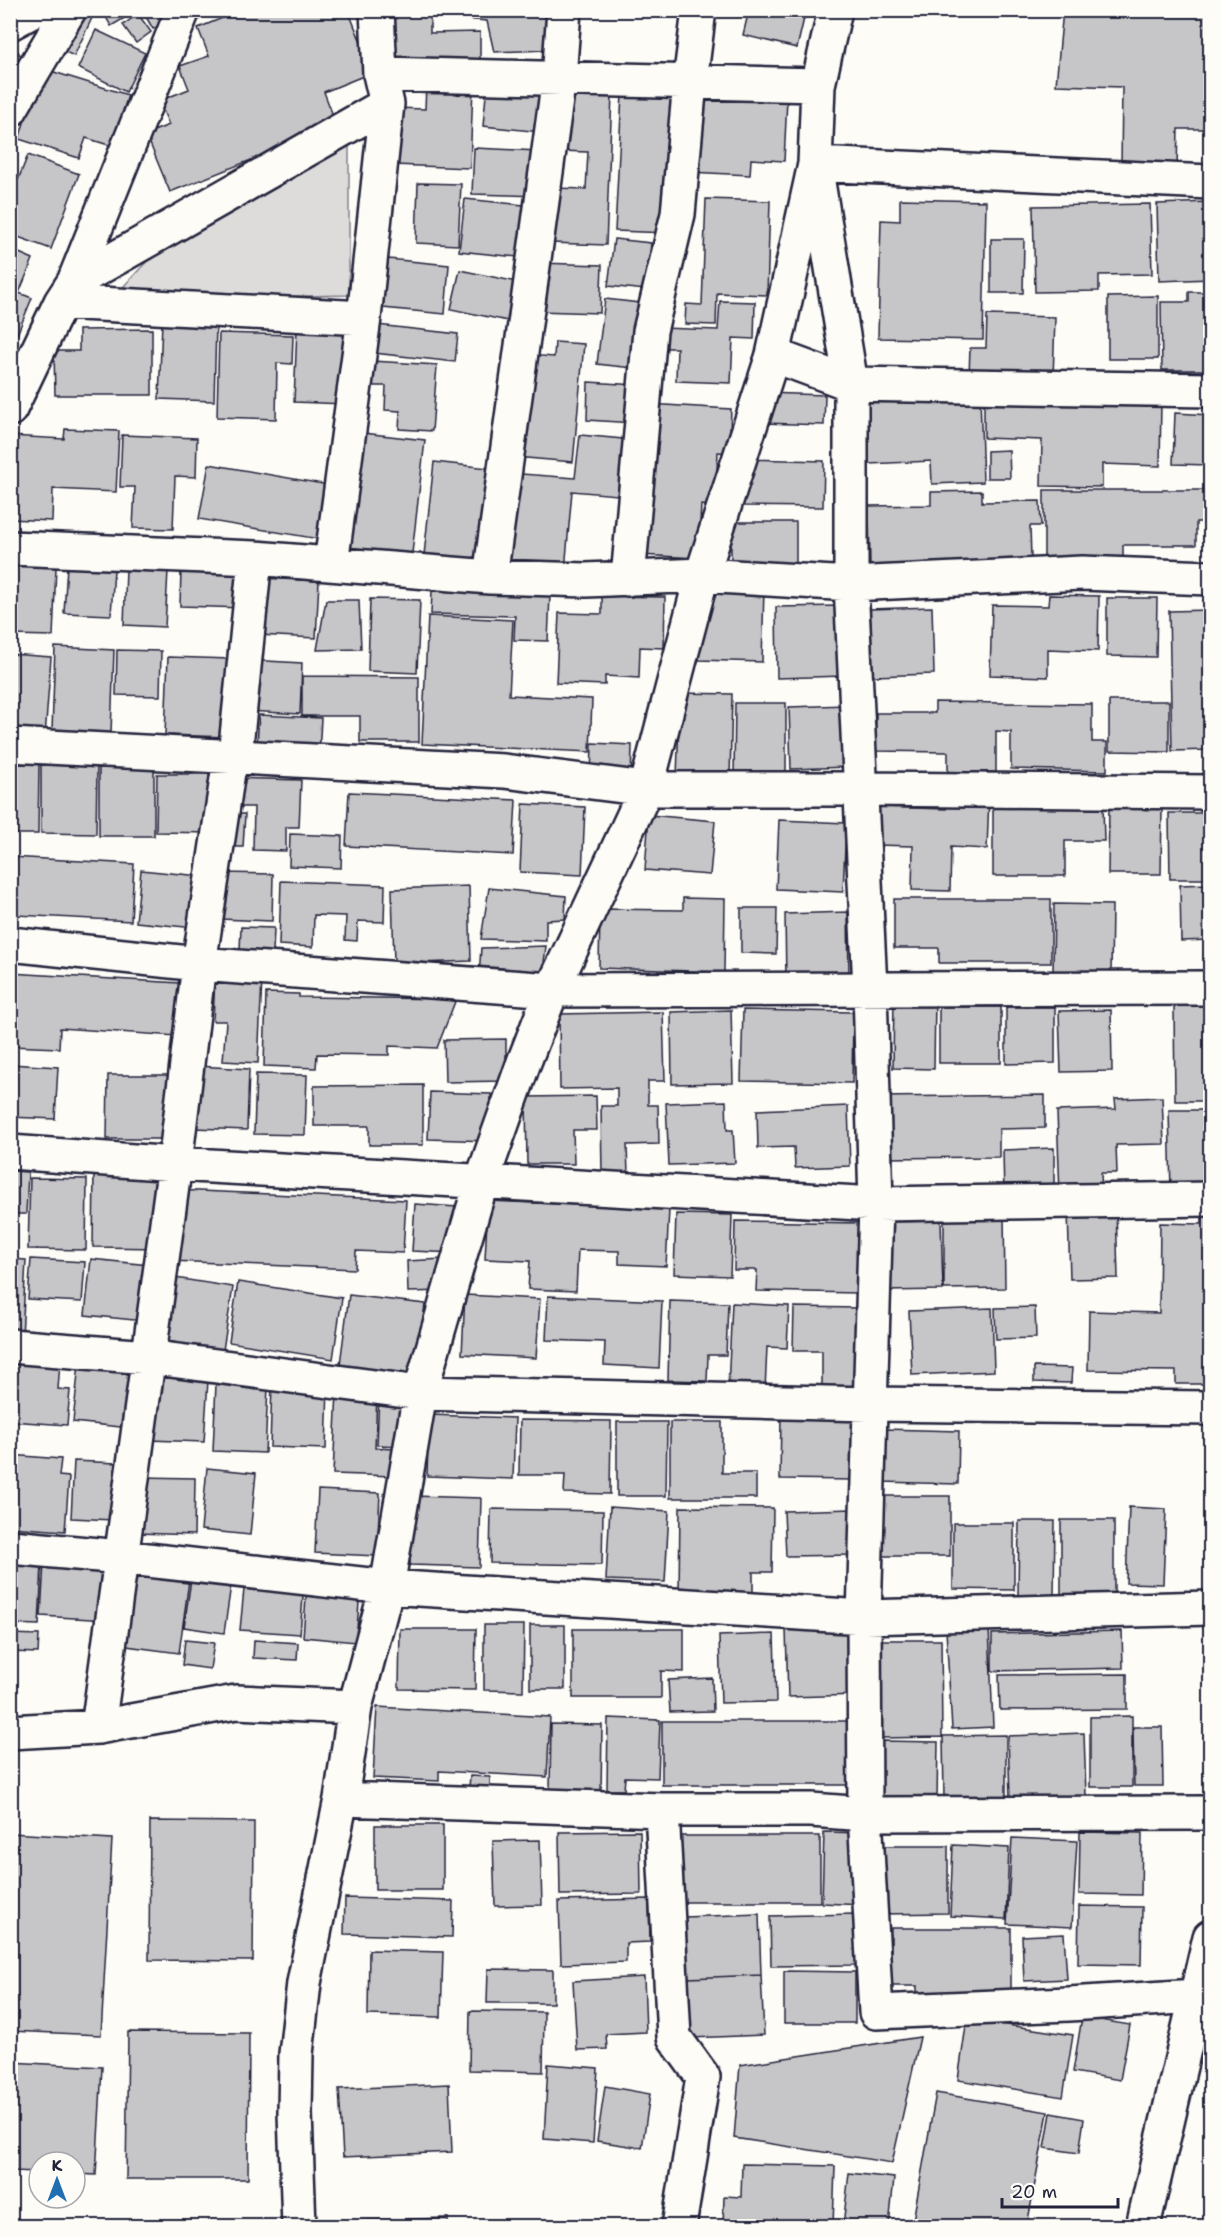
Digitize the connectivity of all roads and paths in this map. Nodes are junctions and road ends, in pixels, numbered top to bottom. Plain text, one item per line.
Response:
1 (34, 10) edge
2 (69, 10) edge
3 (183, 10) edge
4 (377, 10) edge
5 (564, 10) edge
6 (699, 10) edge
7 (835, 10) edge
8 (10, 23) edge
9 (559, 78) junction
10 (690, 82) junction
11 (818, 85) junction
12 (384, 89) junction
13 (10, 110) edge
14 (815, 165) junction
15 (1210, 182) edge
16 (68, 292) junction
17 (364, 318) junction
18 (773, 355) junction
19 (851, 384) junction
20 (1210, 390) edge
21 (14, 394) edge
22 (10, 549) edge
23 (255, 558) junction
24 (331, 564) junction
25 (702, 574) junction
26 (490, 577) junction
27 (1210, 578) edge
28 (628, 579) junction
29 (851, 584) junction
30 (10, 746) edge
31 (235, 756) junction
32 (646, 789) junction
33 (861, 789) junction
34 (1210, 792) edge
35 (10, 944) edge
36 (199, 964) junction
37 (870, 988) junction
38 (1210, 988) edge
39 (552, 990) junction
40 (10, 1152) edge
41 (175, 1164) junction
42 (481, 1182) junction
43 (1210, 1199) edge
44 (876, 1204) junction
45 (10, 1346) edge
46 (148, 1357) junction
47 (420, 1393) junction
48 (869, 1404) junction
49 (1210, 1408) edge
50 (10, 1547) edge
51 (121, 1557) junction
52 (387, 1587) junction
53 (1210, 1608) edge
54 (864, 1617) junction
55 (355, 1707) junction
56 (98, 1727) junction
57 (10, 1732) edge
58 (341, 1799) junction
59 (662, 1810) junction
60 (1210, 1813) edge
61 (865, 1814) junction
62 (1210, 1937) edge
63 (1197, 1995) junction
64 (299, 2226) edge
65 (679, 2226) edge
66 (1143, 2226) edge

1 - 8 street
2 - 13 street
3 - 16 street
4 - 12 street
5 - 9 street
6 - 10 street
7 - 11 street
9 - 10 street
9 - 12 street
9 - 26 street
10 - 11 street
10 - 28 street
11 - 14 street
12 - 16 street
12 - 17 street
14 - 15 street
14 - 18 street
14 - 19 street
16 - 17 street
16 - 21 street
17 - 24 street
18 - 19 street
18 - 25 street
19 - 20 street
19 - 29 street
22 - 23 street
23 - 24 street
23 - 31 street
24 - 26 street
25 - 28 street
25 - 29 street
25 - 32 street
26 - 28 street
27 - 29 street
29 - 33 street
30 - 31 street
31 - 32 street
31 - 36 street
32 - 33 street
32 - 39 street
33 - 34 street
33 - 37 street
35 - 36 street
36 - 39 street
36 - 41 street
37 - 38 street
37 - 39 street
37 - 44 street
39 - 42 street
40 - 41 street
41 - 42 street
41 - 46 street
42 - 44 street
42 - 47 street
43 - 44 street
44 - 48 street
45 - 46 street
46 - 47 street
46 - 51 street
47 - 48 street
47 - 52 street
48 - 49 street
48 - 54 street
50 - 51 street
51 - 52 street
51 - 56 street
52 - 54 street
52 - 55 street
53 - 54 street
54 - 61 street
55 - 56 street
55 - 58 street
56 - 57 street
58 - 59 street
58 - 64 street
59 - 61 street
59 - 65 street
60 - 61 street
61 - 63 street
62 - 63 street
63 - 66 street

